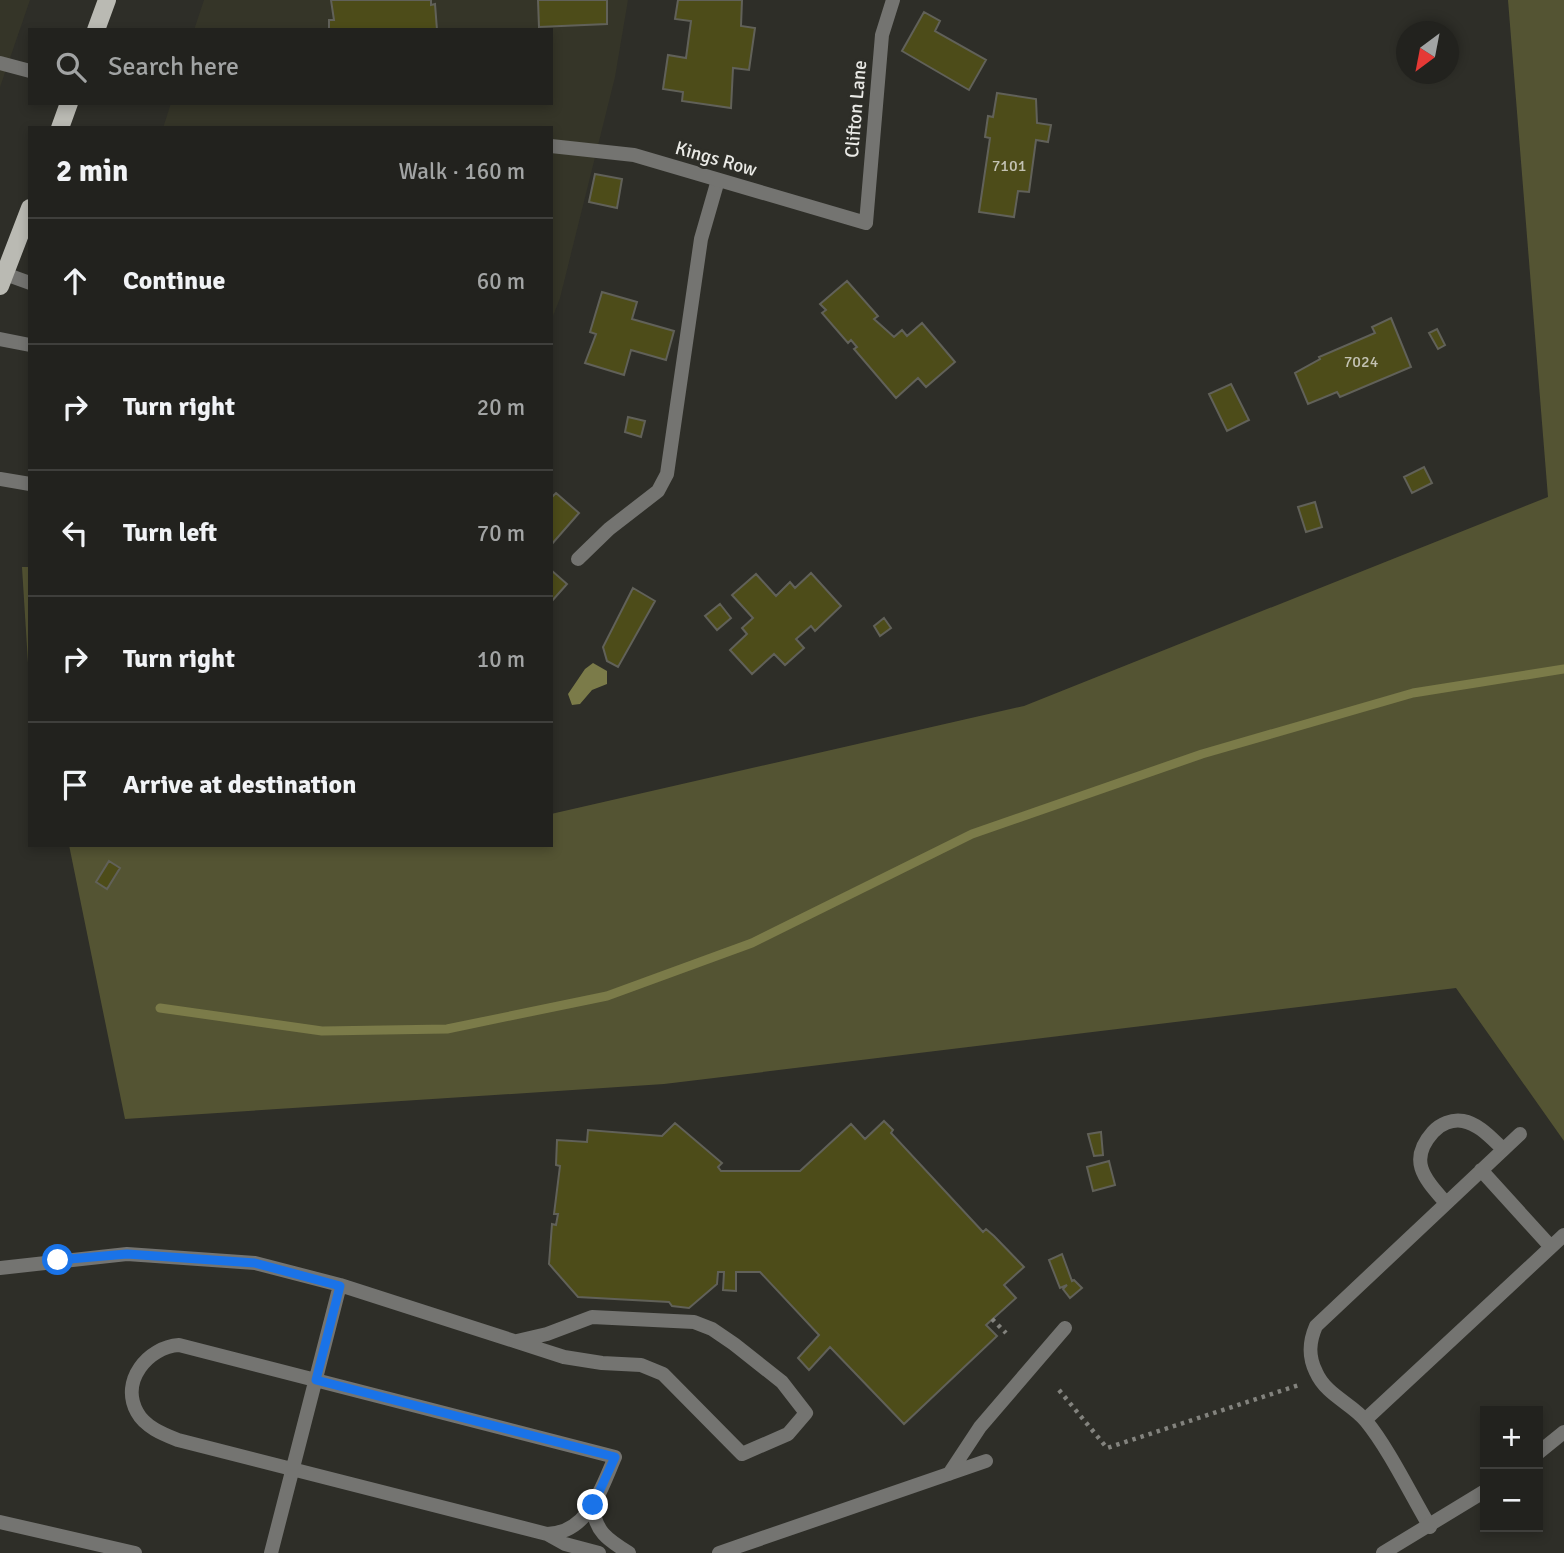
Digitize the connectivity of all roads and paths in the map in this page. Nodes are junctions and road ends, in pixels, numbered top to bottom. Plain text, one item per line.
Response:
1 (107, 0) edge
2 (893, 0) edge
3 (97, 28) edge
4 (0, 62) edge
5 (28, 70) edge
6 (68, 105) edge
7 (61, 126) edge
8 (553, 146) edge
9 (718, 180) junction
10 (28, 213) edge
11 (866, 223) joint
12 (2, 280) edge
13 (28, 283) edge
14 (0, 339) edge
15 (28, 345) edge
16 (0, 479) edge
17 (28, 484) edge
18 (578, 559) dead end
19 (1520, 1133) dead end
20 (1503, 1149) junction
21 (1481, 1170) junction
22 (1446, 1203) junction
23 (1564, 1235) edge
24 (1551, 1247) junction
25 (0, 1268) edge
26 (340, 1286) junction
27 (992, 1318) dead end
28 (1065, 1328) dead end
29 (1006, 1334) dead end
30 (517, 1341) junction
31 (1319, 1378) junction
32 (316, 1380) junction
33 (1059, 1390) dead end
34 (1365, 1420) junction
35 (1564, 1432) edge
36 (1543, 1449) edge
37 (986, 1461) dead end
38 (293, 1468) junction
39 (949, 1474) junction
40 (1480, 1494) edge
41 (593, 1505) junction
42 (0, 1522) edge
43 (1430, 1527) junction
44 (547, 1534) junction
45 (135, 1553) edge
46 (271, 1553) edge
47 (599, 1553) edge
48 (629, 1553) edge
49 (719, 1553) edge
50 (1383, 1553) edge

1 - 3 main road
2 - 11 street, Clifton Lane
4 - 5 street
6 - 7 main road
8 - 9 street, Kings Row
9 - 11 street, Kings Row
9 - 18 street
10 - 12 main road
12 - 13 street
14 - 15 street
16 - 17 street
19 - 20 street
20 - 21 street
20 - 22 street
21 - 22 street
21 - 24 street
22 - 31 street
23 - 24 street
24 - 34 street
25 - 26 street
26 - 30 street
26 - 32 street
27 - 29 path
28 - 39 street
30 - 30 street
31 - 33 path
31 - 34 street
32 - 38 street
32 - 38 street
32 - 41 street
34 - 43 street
35 - 36 street
37 - 39 street
38 - 44 street
38 - 46 street
39 - 49 street
40 - 43 street
41 - 44 street
41 - 48 street
42 - 45 street
43 - 50 street
44 - 47 street

